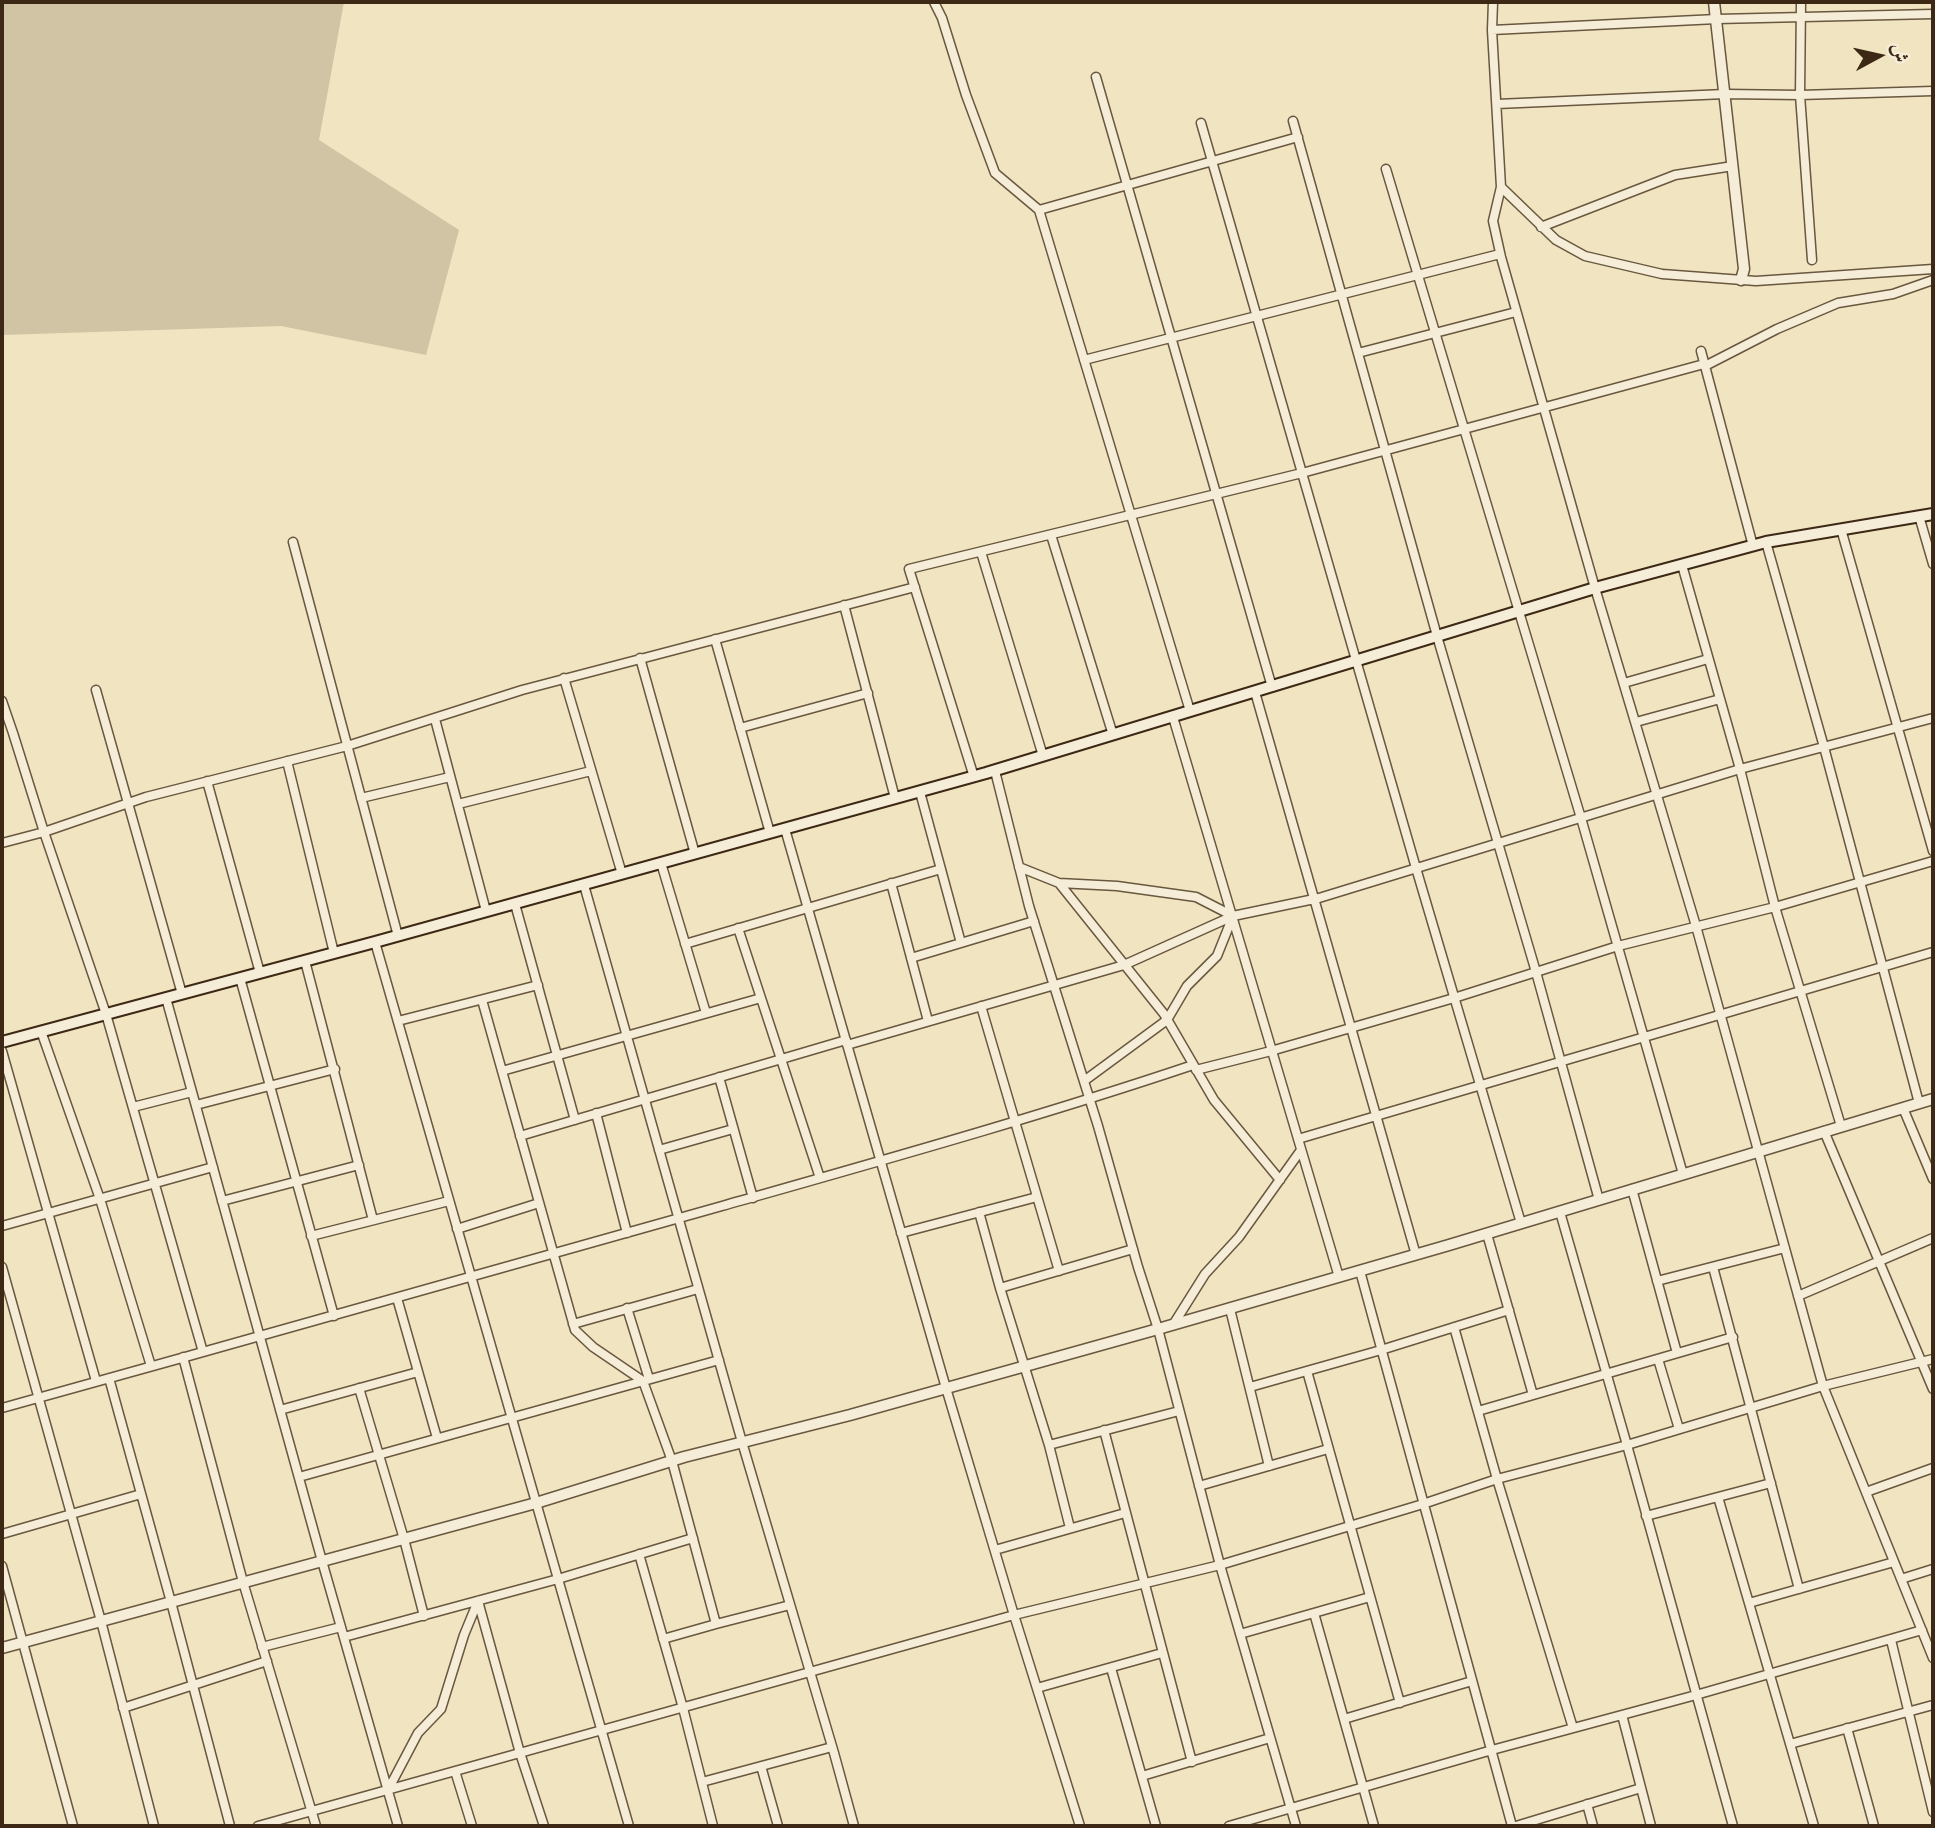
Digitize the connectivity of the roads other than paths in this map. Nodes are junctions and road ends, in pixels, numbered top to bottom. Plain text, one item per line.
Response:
1 (934, 2) edge
2 (1493, 2) edge
3 (1714, 2) edge
4 (1801, 2) edge
5 (1933, 14) edge
6 (1802, 17) junction
7 (1717, 19) junction
8 (1492, 30) junction
9 (1096, 77) dead end
10 (1933, 91) edge
11 (1726, 94) junction
12 (1800, 95) junction
13 (1497, 104) junction
14 (1293, 121) dead end
15 (1201, 123) dead end
16 (1298, 137) junction
17 (1212, 161) junction
18 (1733, 166) junction
19 (1386, 169) dead end
20 (1127, 185) junction
21 (1501, 187) junction
22 (1039, 210) junction
23 (1541, 227) junction
24 (1500, 254) junction
25 (1812, 260) dead end
26 (1933, 269) edge
27 (1418, 275) junction
28 (1741, 280) junction
29 (1933, 280) edge
30 (1342, 294) junction
31 (1516, 313) junction
32 (1257, 316) junction
33 (1436, 333) junction
34 (1171, 337) junction
35 (1701, 351) dead end
36 (1358, 354) junction
37 (1084, 360) junction
38 (1705, 365) junction
39 (1544, 407) junction
40 (1464, 429) junction
41 (1385, 450) junction
42 (1302, 473) junction
43 (1216, 494) junction
44 (1933, 514) edge
45 (1131, 515) junction
46 (1919, 516) junction
47 (1841, 529) junction
48 (1051, 535) junction
49 (293, 541) dead end
50 (1766, 542) junction
51 (1753, 546) junction
52 (981, 552) junction
53 (1933, 564) edge
54 (1682, 565) junction
55 (915, 587) junction
56 (1595, 588) junction
57 (844, 605) junction
58 (1519, 612) junction
59 (1437, 636) junction
60 (715, 639) junction
61 (640, 658) junction
62 (1708, 659) junction
63 (1356, 661) junction
64 (564, 678) junction
65 (1624, 683) junction
66 (1272, 687) junction
67 (96, 690) dead end
68 (1255, 692) junction
69 (868, 693) junction
70 (1720, 699) junction
71 (2, 701) edge
72 (1190, 711) junction
73 (1172, 717) junction
74 (1933, 718) edge
75 (435, 719) junction
76 (1636, 722) junction
77 (1898, 727) junction
78 (740, 728) junction
79 (1113, 735) junction
80 (347, 746) junction
81 (1824, 747) junction
82 (1043, 756) junction
83 (287, 761) junction
84 (1740, 768) junction
85 (591, 771) junction
86 (995, 771) junction
87 (450, 777) junction
88 (974, 777) junction
89 (206, 781) junction
90 (920, 792) junction
91 (1658, 794) junction
92 (361, 798) junction
93 (895, 799) junction
94 (128, 803) junction
95 (458, 804) junction
96 (1581, 818) junction
97 (785, 829) junction
98 (44, 832) junction
99 (770, 833) junction
100 (2, 843) edge
101 (1498, 843) junction
102 (1933, 851) edge
103 (695, 854) junction
104 (1933, 861) edge
105 (662, 863) junction
106 (1019, 867) junction
107 (1416, 868) junction
108 (941, 869) junction
109 (622, 874) junction
110 (1860, 882) junction
111 (891, 883) junction
112 (1059, 883) junction
113 (583, 884) junction
114 (1314, 899) junction
115 (515, 904) junction
116 (1775, 907) junction
117 (808, 908) junction
118 (486, 911) junction
119 (1233, 916) junction
120 (1034, 921) junction
121 (1696, 926) junction
122 (738, 928) junction
123 (398, 936) junction
124 (375, 942) junction
125 (685, 943) junction
126 (961, 943) junction
127 (1618, 946) junction
128 (1933, 952) edge
129 (334, 953) junction
130 (911, 958) junction
131 (305, 961) junction
132 (1124, 965) junction
133 (1882, 967) junction
134 (1536, 972) junction
135 (260, 973) junction
136 (240, 978) junction
137 (538, 985) junction
138 (1054, 985) junction
139 (1800, 991) junction
140 (182, 994) junction
141 (166, 998) junction
142 (761, 998) junction
143 (1454, 998) junction
144 (482, 1000) junction
145 (981, 1006) junction
146 (706, 1013) junction
147 (106, 1014) junction
148 (1721, 1014) junction
149 (1167, 1020) junction
150 (398, 1021) junction
151 (928, 1021) junction
152 (1351, 1028) junction
153 (41, 1031) junction
154 (626, 1036) junction
155 (1644, 1037) junction
156 (2, 1042) edge
157 (846, 1042) junction
158 (2, 1051) edge
159 (1271, 1051) junction
160 (557, 1055) junction
161 (780, 1059) junction
162 (1560, 1062) junction
163 (1195, 1068) junction
164 (335, 1069) junction
165 (502, 1071) junction
166 (719, 1077) junction
167 (1084, 1081) junction
168 (1480, 1085) junction
169 (270, 1086) junction
170 (192, 1092) junction
171 (644, 1099) junction
172 (1933, 1099) edge
173 (1090, 1100) junction
174 (1919, 1103) junction
175 (196, 1105) junction
176 (133, 1107) junction
177 (1903, 1108) junction
178 (596, 1113) junction
179 (1376, 1116) junction
180 (575, 1120) junction
181 (1015, 1121) junction
182 (1841, 1126) junction
183 (733, 1129) junction
184 (1824, 1131) junction
185 (520, 1136) junction
186 (1298, 1139) junction
187 (659, 1150) junction
188 (1301, 1150) junction
189 (1759, 1151) junction
190 (881, 1161) junction
191 (359, 1165) junction
192 (213, 1167) junction
193 (1683, 1174) junction
194 (820, 1178) junction
195 (1933, 1179) edge
196 (1280, 1180) junction
197 (296, 1181) junction
198 (155, 1183) junction
199 (1632, 1189) junction
200 (1037, 1197) junction
201 (753, 1198) junction
202 (100, 1199) junction
203 (222, 1200) junction
204 (1599, 1200) junction
205 (449, 1201) junction
206 (539, 1203) junction
207 (979, 1212) junction
208 (1560, 1212) junction
209 (48, 1213) junction
210 (678, 1219) junction
211 (373, 1220) junction
212 (1521, 1223) junction
213 (2, 1226) edge
214 (457, 1229) junction
215 (627, 1233) junction
216 (901, 1233) junction
217 (1487, 1234) junction
218 (311, 1236) junction
219 (1933, 1238) edge
220 (1786, 1248) junction
221 (1133, 1249) junction
222 (554, 1254) junction
223 (1416, 1255) junction
224 (1880, 1261) junction
225 (2, 1267) edge
226 (1713, 1267) junction
227 (1059, 1271) junction
228 (1360, 1271) junction
229 (1339, 1277) junction
230 (471, 1278) junction
231 (1657, 1281) junction
232 (1000, 1288) junction
233 (698, 1289) junction
234 (1798, 1296) junction
235 (397, 1298) junction
236 (627, 1308) junction
237 (1230, 1309) junction
238 (1509, 1310) junction
239 (334, 1316) junction
240 (573, 1324) junction
241 (1173, 1325) junction
242 (1454, 1327) junction
243 (1158, 1329) junction
244 (260, 1336) junction
245 (1733, 1337) junction
246 (1381, 1350) junction
247 (203, 1352) junction
248 (1677, 1353) junction
249 (183, 1357) junction
250 (1658, 1359) junction
251 (1933, 1359) edge
252 (719, 1360) junction
253 (1922, 1362) junction
254 (151, 1366) junction
255 (1024, 1367) junction
256 (1307, 1371) junction
257 (418, 1372) junction
258 (1606, 1374) junction
259 (109, 1378) junction
260 (646, 1380) junction
261 (96, 1381) junction
262 (1823, 1385) junction
263 (1250, 1387) junction
264 (359, 1388) junction
265 (946, 1388) junction
266 (1933, 1389) edge
267 (1533, 1395) junction
268 (38, 1398) junction
269 (1751, 1407) junction
270 (2, 1408) edge
271 (280, 1410) junction
272 (1478, 1410) junction
273 (1179, 1411) junction
274 (512, 1417) junction
275 (1679, 1429) junction
276 (1104, 1430) junction
277 (437, 1438) junction
278 (742, 1443) junction
279 (1049, 1445) junction
280 (1627, 1445) junction
281 (1328, 1449) junction
282 (379, 1455) junction
283 (672, 1461) junction
284 (1269, 1466) junction
285 (1933, 1468) edge
286 (299, 1477) junction
287 (1497, 1479) junction
288 (1771, 1483) junction
289 (1199, 1486) junction
290 (1866, 1492) junction
291 (141, 1494) junction
292 (1718, 1497) junction
293 (536, 1503) junction
294 (1423, 1503) junction
295 (1125, 1513) junction
296 (71, 1514) junction
297 (1646, 1516) junction
298 (1349, 1526) junction
299 (1070, 1528) junction
300 (2, 1534) edge
301 (693, 1538) junction
302 (404, 1539) junction
303 (995, 1550) junction
304 (639, 1554) junction
305 (322, 1561) junction
306 (1895, 1562) junction
307 (1220, 1565) junction
308 (2, 1566) edge
309 (1933, 1569) edge
310 (558, 1579) junction
311 (1901, 1579) junction
312 (243, 1583) junction
313 (1143, 1583) junction
314 (1799, 1589) junction
315 (1370, 1597) junction
316 (478, 1601) junction
317 (171, 1602) junction
318 (1749, 1604) junction
319 (790, 1605) junction
320 (1314, 1613) junction
321 (1014, 1615) junction
322 (424, 1616) junction
323 (101, 1621) junction
324 (716, 1623) junction
325 (341, 1626) junction
326 (1922, 1630) junction
327 (1240, 1634) junction
328 (344, 1637) junction
329 (663, 1639) junction
330 (1891, 1640) junction
331 (22, 1642) junction
332 (262, 1647) junction
333 (2, 1648) edge
334 (1162, 1653) junction
335 (1933, 1658) edge
336 (267, 1661) junction
337 (1111, 1668) junction
338 (810, 1672) junction
339 (1770, 1674) junction
340 (1472, 1681) junction
341 (193, 1685) junction
342 (1037, 1688) junction
343 (1696, 1695) junction
344 (1400, 1703) junction
345 (1933, 1705) edge
346 (123, 1708) junction
347 (682, 1708) junction
348 (1908, 1712) junction
349 (1622, 1715) junction
350 (1344, 1719) junction
351 (1573, 1728) junction
352 (1847, 1728) junction
353 (602, 1730) junction
354 (1270, 1738) junction
355 (1790, 1744) junction
356 (832, 1747) junction
357 (1492, 1751) junction
358 (520, 1753) junction
359 (1933, 1761) edge
360 (1192, 1762) junction
361 (761, 1766) junction
362 (1922, 1766) junction
363 (456, 1771) junction
364 (1142, 1776) junction
365 (702, 1782) junction
366 (1363, 1788) junction
367 (1641, 1788) junction
368 (388, 1790) junction
369 (1587, 1804) junction
370 (1291, 1808) junction
371 (312, 1811) junction
372 (1933, 1812) edge
373 (73, 1826) edge
374 (154, 1826) edge
375 (230, 1826) edge
376 (258, 1826) edge
377 (316, 1826) edge
378 (398, 1826) edge
379 (472, 1826) edge
380 (543, 1826) edge
381 (629, 1826) edge
382 (713, 1826) edge
383 (778, 1826) edge
384 (853, 1826) edge
385 (1080, 1826) edge
386 (1156, 1826) edge
387 (1229, 1826) edge
388 (1296, 1826) edge
389 (1374, 1826) edge
390 (1514, 1826) edge
391 (1593, 1826) edge
392 (1651, 1826) edge
393 (1733, 1826) edge
394 (1814, 1826) edge
395 (1874, 1826) edge

1 - 22 street
2 - 8 street
3 - 7 street
4 - 6 street
5 - 6 street
6 - 7 street
6 - 12 street
7 - 8 street
7 - 11 street
8 - 13 street
9 - 20 street
10 - 12 street
11 - 12 street
11 - 13 street
11 - 18 street
12 - 25 street
13 - 21 street
14 - 16 street
15 - 17 street
16 - 17 street
16 - 30 street
17 - 20 street
17 - 32 street
18 - 23 street
18 - 28 street
19 - 27 street
20 - 22 street
20 - 34 street
21 - 23 street
21 - 24 street
22 - 37 street
23 - 28 street
24 - 27 street
24 - 31 street
26 - 28 street
27 - 30 street
27 - 33 street
29 - 38 street
30 - 32 street
30 - 36 street
31 - 33 street
31 - 39 street
32 - 34 street
32 - 42 street
33 - 36 street
33 - 40 street
34 - 37 street
34 - 43 street
35 - 38 street
36 - 41 street
37 - 45 street
38 - 39 street
38 - 51 street
39 - 40 street
39 - 56 street
40 - 41 street
40 - 58 street
41 - 42 street
41 - 59 street
42 - 43 street
42 - 63 street
43 - 45 street
43 - 66 street
44 - 46 main road
45 - 48 street
45 - 72 street
46 - 47 main road
46 - 53 street
47 - 50 main road
47 - 77 street
48 - 52 street
48 - 79 street
49 - 80 street
50 - 51 main road
50 - 81 street
51 - 54 main road
52 - 55 street
52 - 82 street
54 - 56 main road
54 - 62 street
55 - 57 street
55 - 88 street
56 - 58 main road
56 - 65 street
57 - 60 street
57 - 69 street
58 - 59 main road
58 - 96 street
59 - 63 main road
59 - 101 street
60 - 61 street
60 - 78 street
61 - 64 street
61 - 103 street
62 - 65 street
62 - 70 street
63 - 66 main road
63 - 107 street
64 - 75 street
64 - 85 street
65 - 76 street
66 - 68 main road
67 - 94 street
68 - 72 main road
68 - 114 street
69 - 78 street
69 - 93 street
70 - 76 street
70 - 84 street
71 - 98 street
72 - 73 main road
73 - 79 main road
73 - 119 street
74 - 77 street
75 - 80 street
75 - 87 street
76 - 91 street
77 - 81 street
77 - 102 street
78 - 99 street
79 - 82 main road
80 - 83 street
80 - 92 street
81 - 84 street
81 - 110 street
82 - 86 main road
83 - 89 street
83 - 129 street
84 - 91 street
84 - 116 street
85 - 95 street
85 - 109 street
86 - 88 main road
86 - 106 street
87 - 92 street
87 - 95 street
88 - 90 main road
89 - 94 street
89 - 135 street
90 - 93 main road
90 - 108 street
91 - 96 street
91 - 121 street
92 - 123 street
93 - 97 main road
94 - 98 street
94 - 140 street
95 - 118 street
96 - 101 street
96 - 127 street
97 - 99 main road
97 - 117 street
98 - 100 street
98 - 147 street
99 - 103 main road
101 - 107 street
101 - 134 street
103 - 105 main road
104 - 110 street
105 - 109 main road
105 - 125 street
106 - 112 street
106 - 120 street
107 - 114 street
107 - 143 street
108 - 111 street
108 - 126 street
109 - 113 main road
110 - 116 street
110 - 133 street
111 - 117 street
111 - 130 street
112 - 119 street
112 - 132 street
113 - 115 main road
113 - 154 street
114 - 119 street
114 - 152 street
115 - 118 main road
115 - 137 street
116 - 121 street
116 - 139 street
117 - 122 street
117 - 157 street
118 - 123 main road
119 - 132 street
119 - 149 street
119 - 159 street
120 - 126 street
120 - 138 street
121 - 127 street
121 - 148 street
122 - 125 street
122 - 142 street
123 - 124 main road
124 - 129 main road
124 - 150 street
125 - 146 street
126 - 130 street
127 - 134 street
127 - 155 street
128 - 133 street
129 - 131 main road
130 - 151 street
131 - 135 main road
131 - 164 street
132 - 138 street
132 - 149 street
133 - 139 street
133 - 174 street
134 - 143 street
134 - 162 street
135 - 136 main road
136 - 140 main road
136 - 169 street
137 - 144 street
137 - 160 street
138 - 145 street
138 - 167 street
139 - 148 street
139 - 182 street
140 - 141 main road
141 - 147 main road
141 - 170 street
142 - 146 street
142 - 161 street
143 - 152 street
143 - 168 street
144 - 150 street
144 - 165 street
145 - 151 street
145 - 181 street
146 - 154 street
147 - 153 main road
147 - 176 street
148 - 155 street
148 - 189 street
149 - 163 street
149 - 167 street
150 - 205 street
151 - 157 street
152 - 159 street
152 - 179 street
153 - 156 main road
153 - 202 street
154 - 160 street
154 - 171 street
155 - 162 street
155 - 193 street
157 - 161 street
157 - 190 street
158 - 209 street
159 - 163 street
159 - 186 street
160 - 165 street
160 - 180 street
161 - 166 street
161 - 194 street
162 - 168 street
162 - 204 street
163 - 173 street
163 - 196 street
164 - 169 street
164 - 191 street
165 - 185 street
166 - 171 street
166 - 183 street
167 - 173 street
168 - 179 street
168 - 212 street
169 - 175 street
169 - 197 street
170 - 175 street
170 - 176 street
171 - 178 street
171 - 187 street
172 - 174 street
173 - 181 street
173 - 221 street
174 - 177 street
175 - 192 street
176 - 198 street
177 - 182 street
177 - 195 street
178 - 180 street
178 - 215 street
179 - 186 street
179 - 223 street
180 - 185 street
181 - 190 street
181 - 200 street
182 - 184 street
183 - 187 street
183 - 201 street
184 - 189 street
184 - 224 street
185 - 206 street
186 - 188 street
187 - 210 street
188 - 196 street
188 - 229 street
189 - 193 street
189 - 220 street
190 - 194 street
190 - 216 street
191 - 197 street
191 - 211 street
192 - 198 street
192 - 203 street
193 - 199 street
194 - 201 street
196 - 241 street
197 - 203 street
197 - 218 street
198 - 202 street
198 - 247 street
199 - 204 street
199 - 231 street
200 - 207 street
200 - 227 street
201 - 210 street
202 - 209 street
202 - 254 street
203 - 244 street
204 - 208 street
205 - 211 street
205 - 214 street
206 - 214 street
206 - 222 street
207 - 216 street
207 - 232 street
208 - 212 street
208 - 258 street
209 - 213 street
209 - 261 street
210 - 215 street
210 - 233 street
211 - 218 street
212 - 217 street
214 - 230 street
215 - 222 street
216 - 265 street
217 - 223 street
217 - 238 street
218 - 239 street
219 - 224 street
220 - 226 street
220 - 234 street
221 - 227 street
221 - 243 street
222 - 230 street
222 - 240 street
223 - 228 street
224 - 234 street
224 - 253 street
225 - 268 street
226 - 231 street
226 - 245 street
227 - 232 street
228 - 229 street
228 - 246 street
229 - 237 street
230 - 235 street
230 - 274 street
231 - 248 street
232 - 255 street
233 - 236 street
233 - 252 street
234 - 262 street
235 - 239 street
235 - 257 street
236 - 240 street
236 - 260 street
237 - 241 street
237 - 263 street
238 - 242 street
238 - 267 street
239 - 244 street
240 - 260 street
241 - 243 street
242 - 246 street
242 - 272 street
243 - 255 street
243 - 273 street
244 - 247 street
244 - 271 street
245 - 248 street
245 - 269 street
246 - 256 street
246 - 294 street
247 - 249 street
248 - 250 street
249 - 254 street
249 - 312 street
250 - 258 street
250 - 275 street
251 - 253 street
252 - 260 street
252 - 278 street
253 - 262 street
253 - 266 street
254 - 259 street
255 - 265 street
255 - 279 street
256 - 263 street
256 - 281 street
257 - 264 street
257 - 277 street
258 - 267 street
258 - 280 street
259 - 261 street
259 - 291 street
260 - 274 street
260 - 283 street
261 - 268 street
262 - 269 street
262 - 290 street
263 - 284 street
264 - 271 street
264 - 282 street
265 - 278 street
265 - 303 street
267 - 272 street
268 - 270 street
268 - 296 street
269 - 275 street
269 - 288 street
271 - 286 street
272 - 287 street
273 - 276 street
273 - 289 street
274 - 277 street
274 - 293 street
275 - 280 street
276 - 279 street
276 - 295 street
277 - 282 street
278 - 283 street
278 - 319 street
279 - 299 street
280 - 287 street
280 - 297 street
281 - 284 street
281 - 298 street
282 - 286 street
282 - 302 street
283 - 293 street
283 - 301 street
284 - 289 street
285 - 290 street
286 - 305 street
287 - 294 street
287 - 351 street
288 - 292 street
288 - 314 street
289 - 307 street
290 - 306 street
291 - 296 street
291 - 317 street
292 - 297 street
292 - 318 street
293 - 302 street
293 - 310 street
294 - 298 street
294 - 340 street
295 - 299 street
295 - 313 street
296 - 300 street
296 - 323 street
297 - 343 street
298 - 307 street
298 - 315 street
299 - 303 street
301 - 304 street
301 - 324 street
302 - 305 street
302 - 322 street
303 - 321 street
304 - 310 street
304 - 329 street
305 - 312 street
305 - 325 street
306 - 311 street
306 - 314 street
307 - 313 street
307 - 327 street
308 - 331 street
309 - 311 street
310 - 316 street
310 - 353 street
311 - 326 street
312 - 317 street
312 - 332 street
313 - 321 street
313 - 334 street
314 - 318 street
315 - 320 street
315 - 344 street
316 - 322 street
316 - 358 street
316 - 368 street
317 - 323 street
317 - 341 street
318 - 339 street
319 - 324 street
319 - 338 street
320 - 327 street
320 - 350 street
321 - 338 street
321 - 342 street
322 - 328 street
323 - 331 street
323 - 346 street
324 - 329 street
325 - 328 street
325 - 332 street
326 - 330 street
326 - 335 street
327 - 354 street
328 - 368 street
329 - 347 street
330 - 339 street
330 - 348 street
331 - 333 street
331 - 373 street
332 - 336 street
334 - 337 street
334 - 360 street
336 - 341 street
336 - 371 street
337 - 342 street
337 - 364 street
338 - 347 street
338 - 356 street
339 - 343 street
339 - 355 street
340 - 344 street
340 - 357 street
341 - 346 street
341 - 375 street
342 - 385 street
343 - 349 street
343 - 393 street
344 - 350 street
345 - 348 street
346 - 374 street
347 - 353 street
347 - 365 street
348 - 352 street
348 - 362 street
349 - 351 street
349 - 367 street
350 - 366 street
351 - 357 street
352 - 355 street
352 - 395 street
353 - 358 street
353 - 381 street
354 - 360 street
354 - 370 street
355 - 394 street
356 - 361 street
356 - 384 street
357 - 366 street
357 - 390 street
358 - 363 street
358 - 380 street
359 - 362 street
360 - 364 street
361 - 365 street
361 - 383 street
362 - 372 street
363 - 368 street
363 - 379 street
364 - 386 street
365 - 382 street
366 - 370 street
366 - 389 street
367 - 369 street
367 - 392 street
368 - 371 street
368 - 378 street
369 - 390 street
369 - 391 street
370 - 387 street
370 - 388 street
371 - 376 street
371 - 377 street

